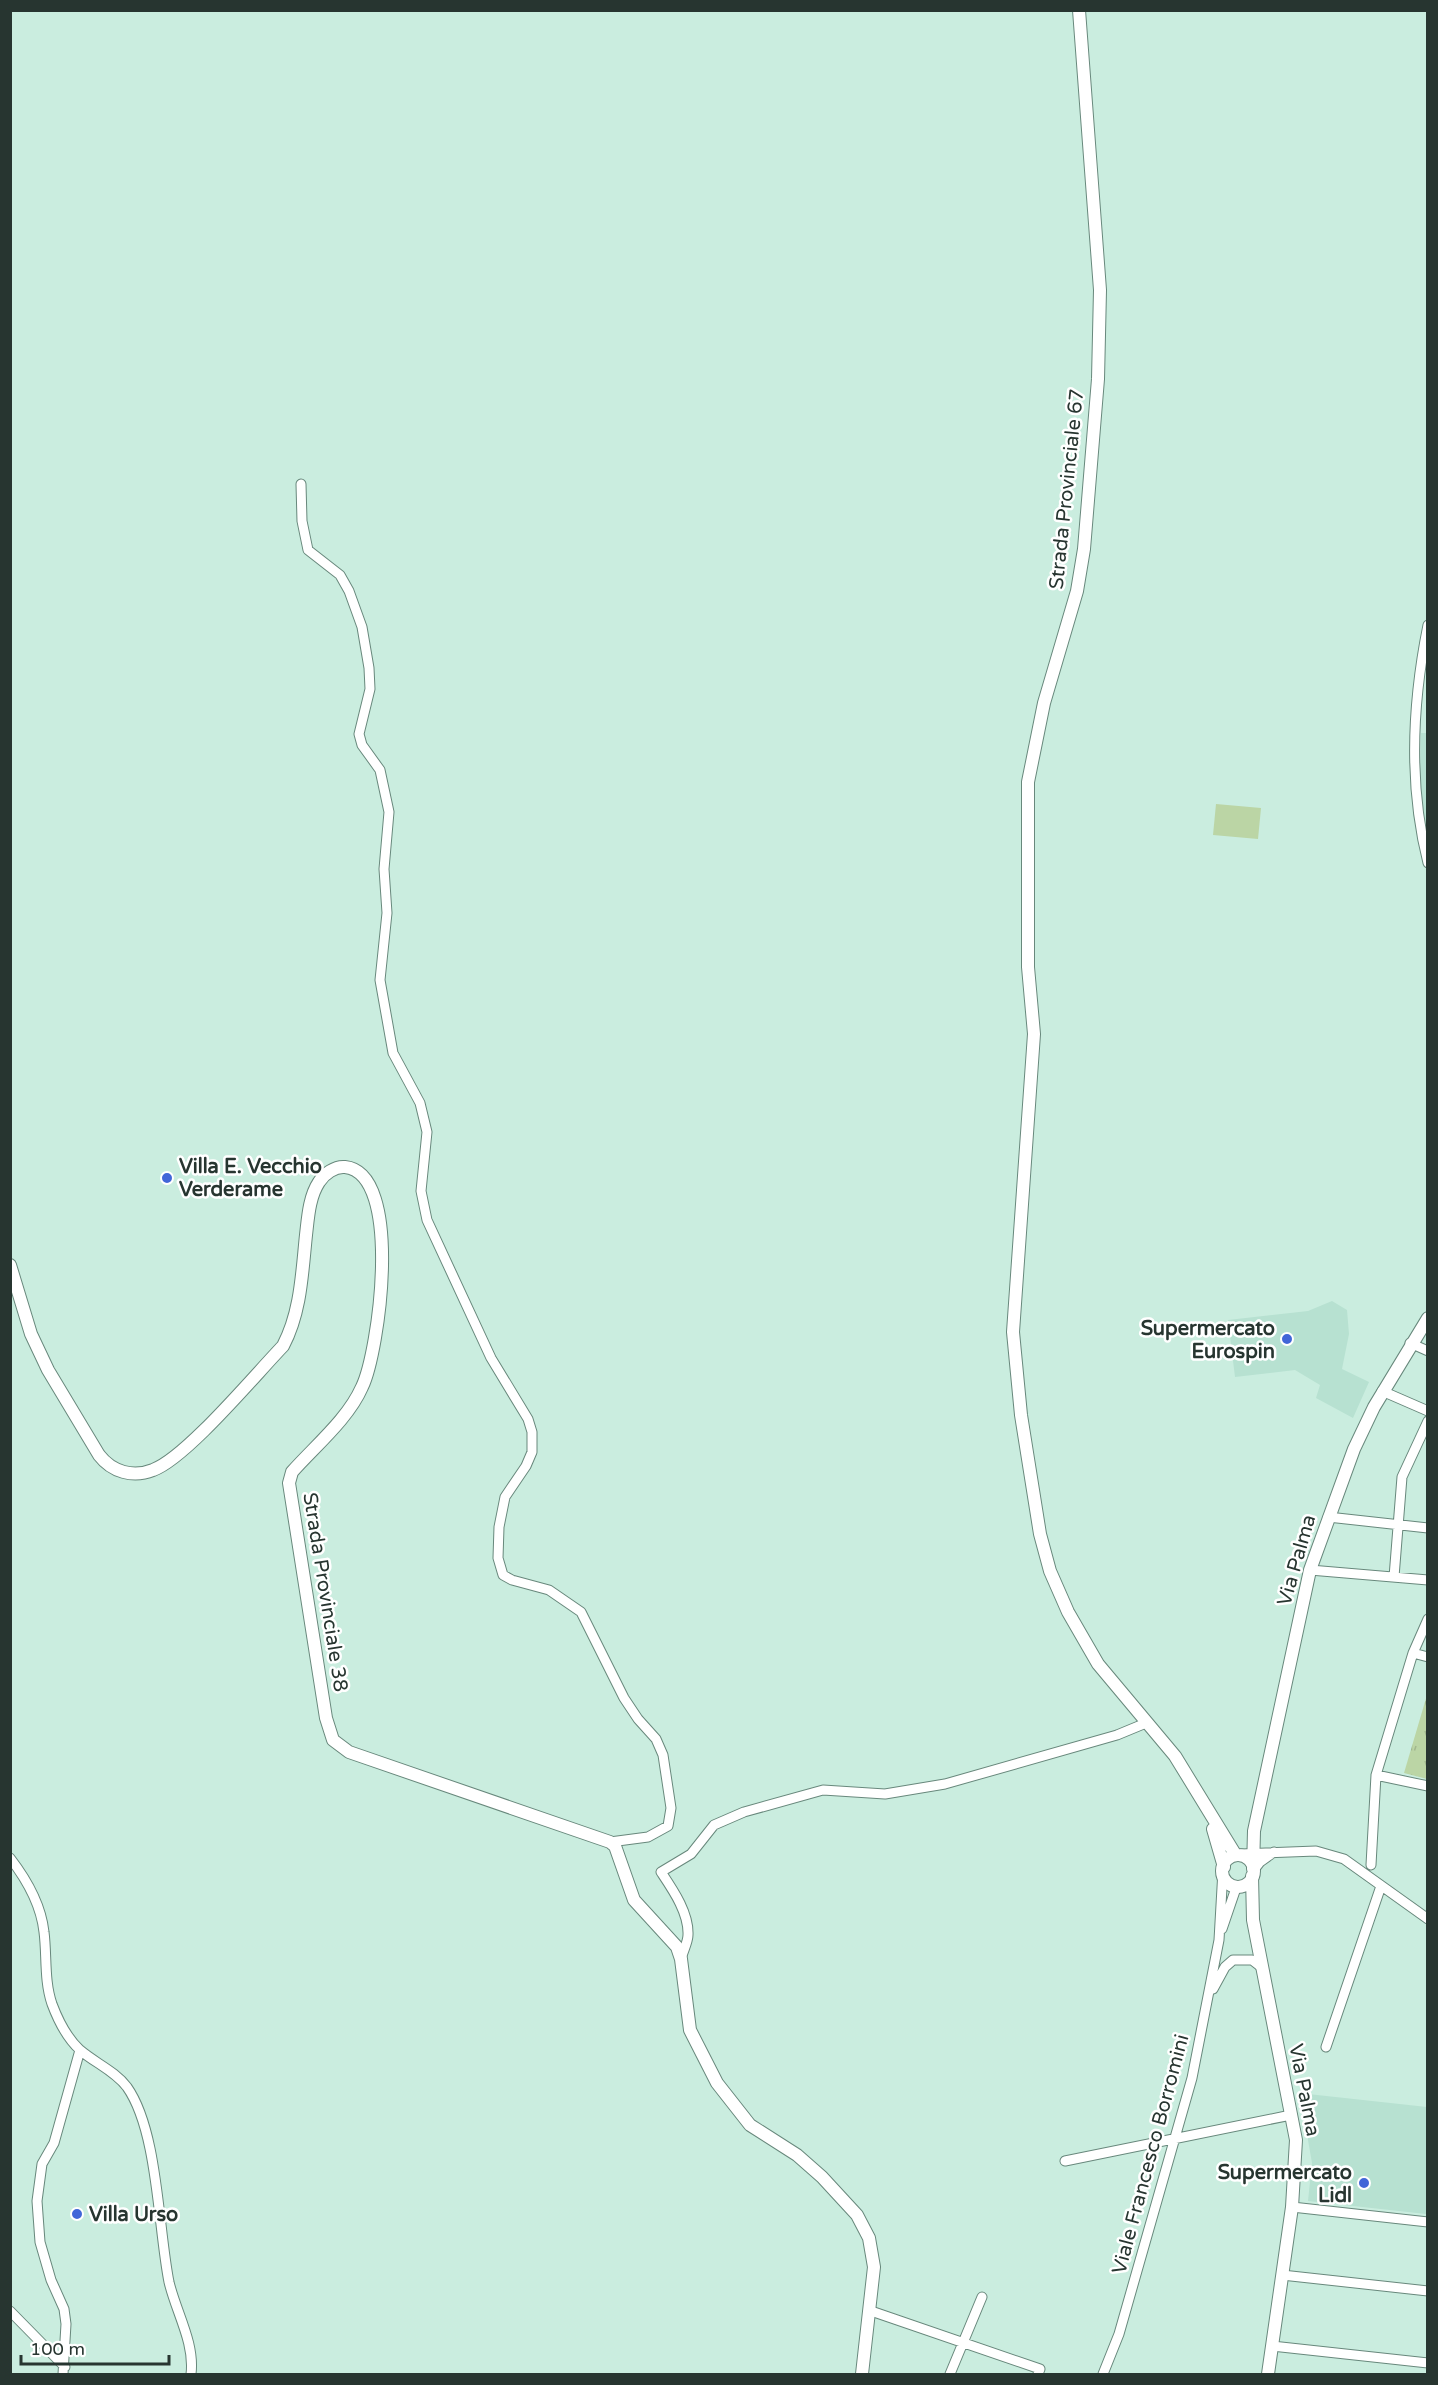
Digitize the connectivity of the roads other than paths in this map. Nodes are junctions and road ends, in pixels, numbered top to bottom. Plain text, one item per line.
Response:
1 (1079, 10) edge
2 (301, 483) dead end
3 (1428, 625) edge
4 (1428, 863) edge
5 (10, 1265) edge
6 (1428, 1318) edge
7 (1410, 1343) junction
8 (1428, 1351) edge
9 (1382, 1392) junction
10 (1428, 1411) edge
11 (1428, 1420) edge
12 (1328, 1517) junction
13 (1398, 1524) junction
14 (1428, 1528) edge
15 (1310, 1570) junction
16 (1394, 1577) junction
17 (1428, 1580) edge
18 (1428, 1619) edge
19 (1413, 1653) junction
20 (1428, 1657) edge
21 (1146, 1723) junction
22 (1376, 1775) junction
23 (1428, 1786) edge
24 (1210, 1817) junction
25 (1254, 1831) junction
26 (610, 1842) junction
27 (1279, 1850) junction
28 (1255, 1851) junction
29 (1237, 1854) junction
30 (10, 1858) edge
31 (1371, 1865) dead end
32 (1224, 1868) junction
33 (1253, 1872) junction
34 (1381, 1886) junction
35 (1237, 1888) junction
36 (1428, 1919) edge
37 (1252, 1920) junction
38 (1219, 1940) junction
39 (681, 1959) junction
40 (1261, 1967) junction
41 (1209, 1996) junction
42 (1326, 2047) dead end
43 (80, 2050) junction
44 (1291, 2115) junction
45 (1175, 2138) junction
46 (1065, 2161) dead end
47 (1292, 2206) junction
48 (1428, 2222) edge
49 (1282, 2275) junction
50 (1428, 2291) edge
51 (982, 2297) dead end
52 (10, 2311) edge
53 (870, 2316) junction
54 (963, 2342) junction
55 (1272, 2346) junction
56 (1428, 2363) edge
57 (65, 2372) edge
58 (190, 2374) edge
59 (862, 2374) edge
60 (950, 2374) edge
61 (1038, 2374) edge
62 (1103, 2374) edge
63 (1268, 2374) edge

1 - 21 street, Strada Provinciale 67
2 - 26 street
3 - 4 street
5 - 26 street, Strada Provinciale 38
6 - 7 street, Via Palma
7 - 8 street
7 - 9 street, Via Palma
9 - 10 street
9 - 12 street, Via Palma
11 - 13 street
12 - 13 street
12 - 15 street, Via Palma
13 - 14 street
13 - 16 street
15 - 16 street
15 - 25 street, Via Palma
16 - 17 street
18 - 19 street
19 - 20 street
19 - 22 street
21 - 24 street, Strada Provinciale 67
21 - 39 street
22 - 23 street
22 - 31 street
24 - 29 street
24 - 32 street
25 - 27 street
25 - 28 street
25 - 29 street
26 - 39 street
27 - 28 street
27 - 33 street
27 - 34 street
28 - 29 street
28 - 33 street
29 - 32 street
29 - 33 street
30 - 43 street
32 - 35 street
32 - 38 street
33 - 35 street
33 - 37 street
34 - 36 street
34 - 42 street
35 - 37 street
35 - 38 street
37 - 40 street, Via Palma
38 - 41 street, Viale Francesco Borromini
39 - 53 street
40 - 41 street
40 - 44 street, Via Palma
41 - 45 street, Viale Francesco Borromini
43 - 57 street
43 - 58 street
44 - 45 street
44 - 47 street, Via Palma
45 - 46 street
45 - 62 street, Viale Francesco Borromini
47 - 48 street
47 - 49 street, Via Palma
49 - 50 street
49 - 55 street, Via Palma
51 - 54 street
52 - 57 street
53 - 54 street
53 - 59 street
54 - 60 street
54 - 61 street
55 - 56 street
55 - 63 street, Via Palma

